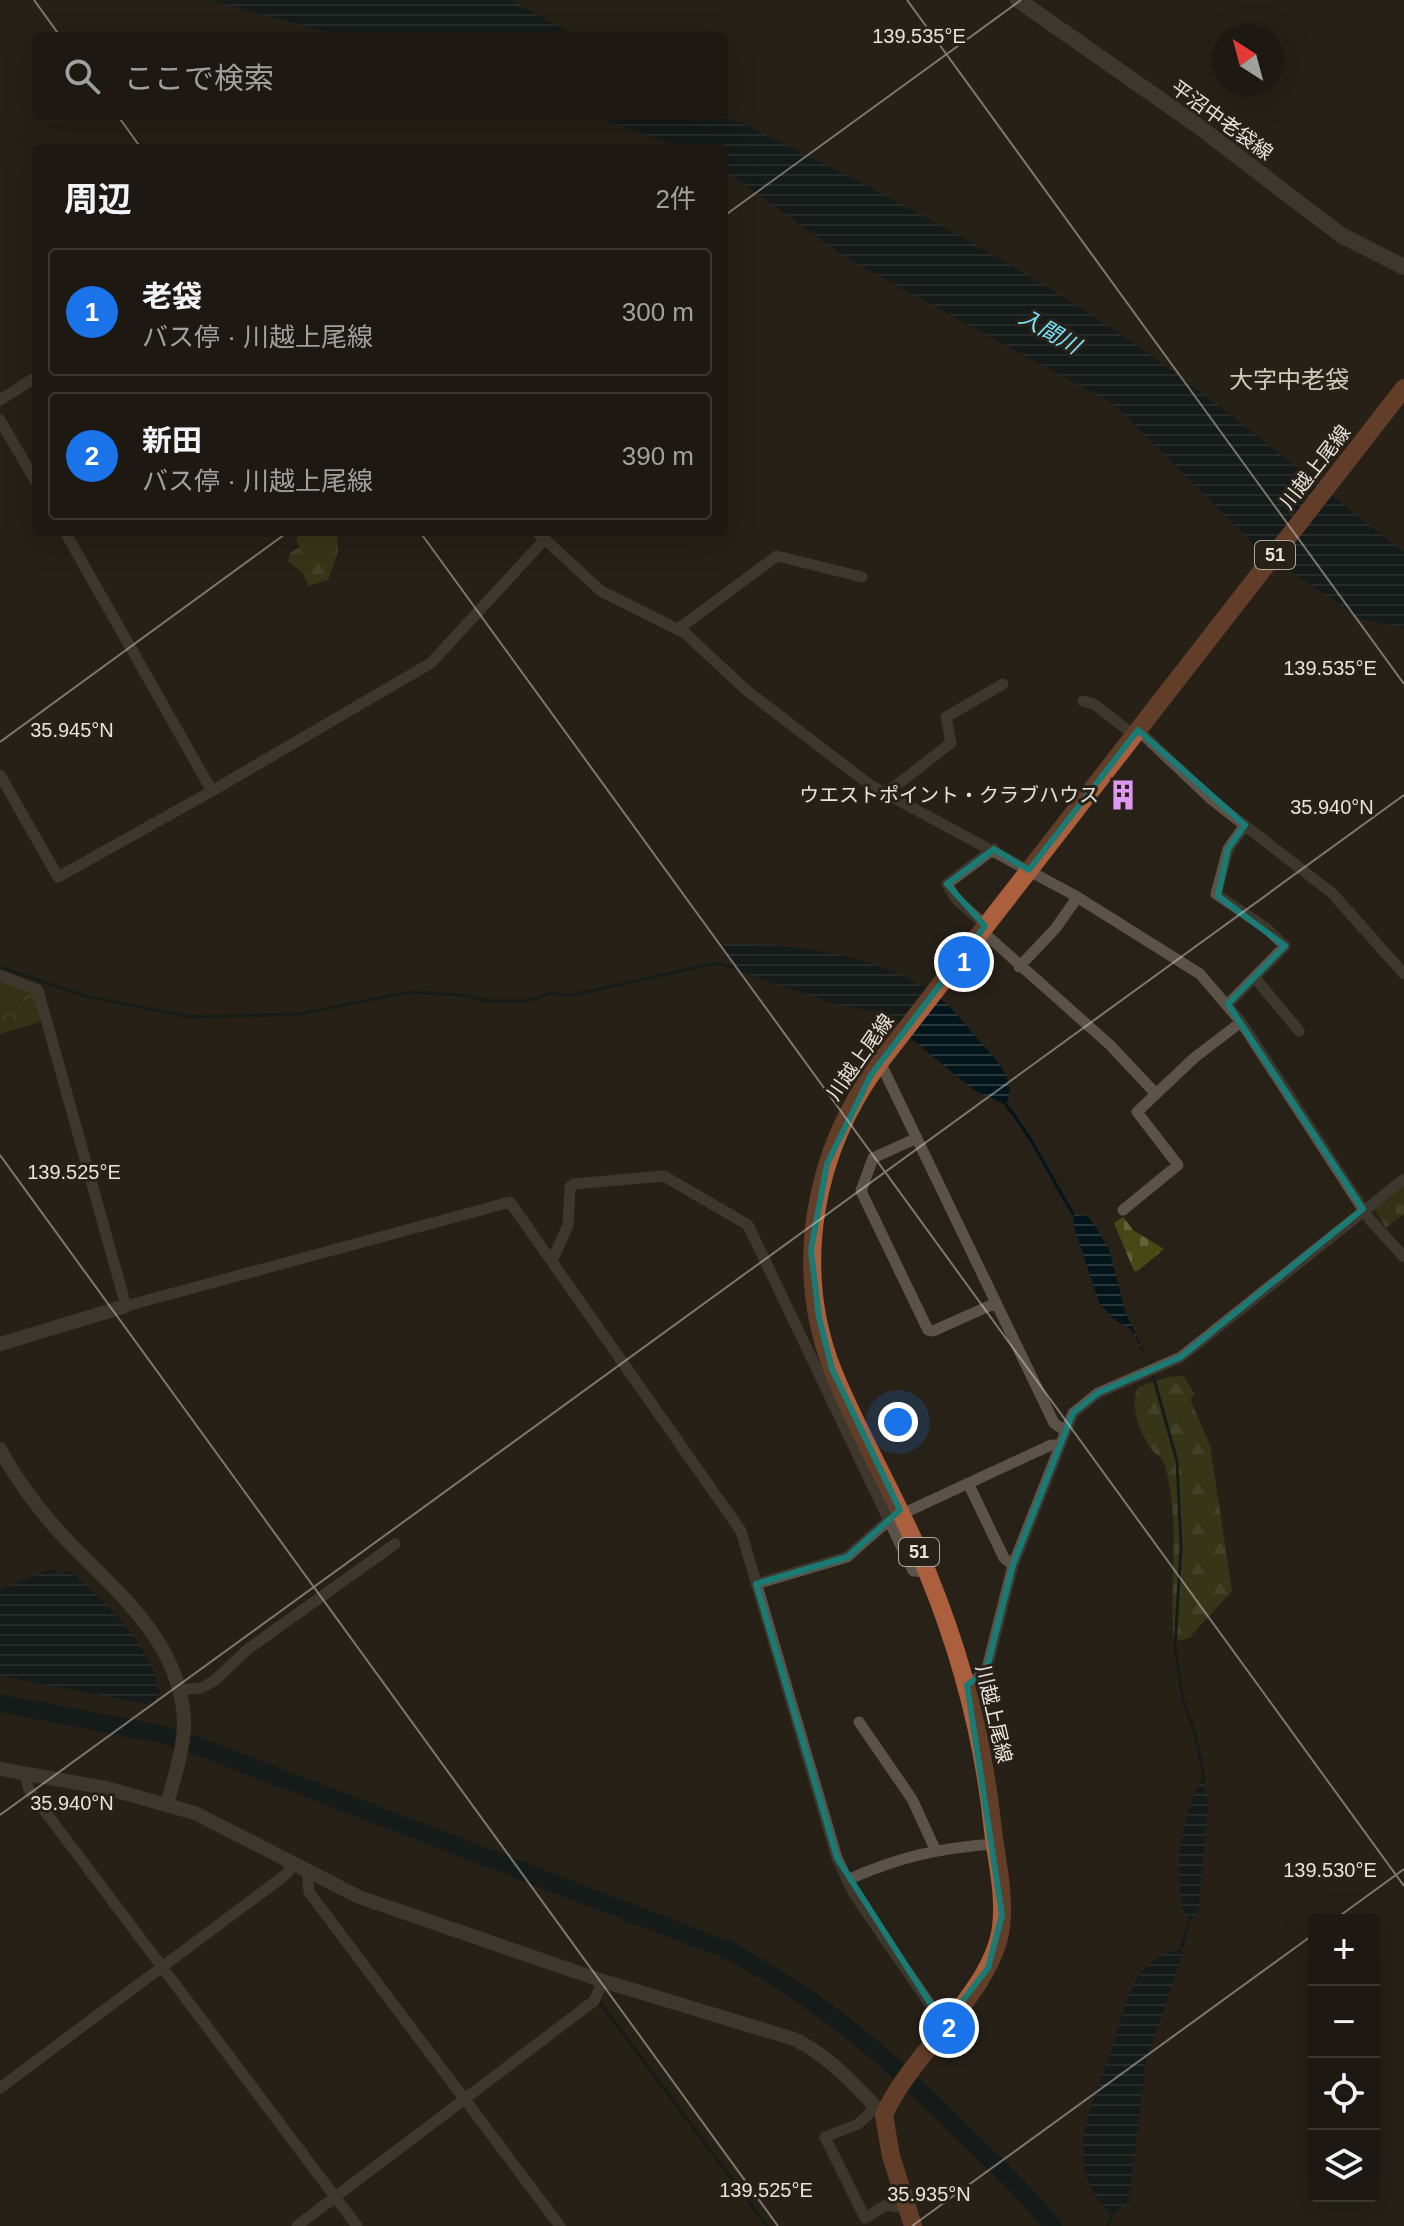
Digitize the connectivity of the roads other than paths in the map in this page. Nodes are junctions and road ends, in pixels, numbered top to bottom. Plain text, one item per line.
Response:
1 (1018, 0) edge
2 (1404, 267) edge
3 (32, 380) edge
4 (1404, 388) edge
5 (0, 400) edge
6 (0, 420) edge
7 (32, 475) edge
8 (67, 536) edge
9 (541, 536) edge
10 (862, 577) dead end
11 (678, 629) junction
12 (1003, 684) dead end
13 (1083, 701) dead end
14 (1139, 729) junction
15 (0, 775) edge
16 (212, 791) junction
17 (885, 794) junction
18 (1245, 825) junction
19 (994, 849) junction
20 (1077, 898) junction
21 (984, 929) junction
22 (1019, 967) junction
23 (1404, 974) edge
24 (0, 975) edge
25 (1256, 979) junction
26 (1228, 1004) junction
27 (1241, 1022) junction
28 (1299, 1031) dead end
29 (880, 1062) junction
30 (1156, 1094) junction
31 (917, 1138) junction
32 (1404, 1179) edge
33 (1363, 1209) junction
34 (1123, 1210) dead end
35 (1404, 1257) edge
36 (552, 1261) junction
37 (996, 1303) junction
38 (126, 1306) junction
39 (0, 1344) edge
40 (1065, 1431) junction
41 (1059, 1445) junction
42 (0, 1449) edge
43 (968, 1483) junction
44 (895, 1517) junction
45 (395, 1544) dead end
46 (1013, 1565) junction
47 (756, 1584) junction
48 (967, 1685) junction
49 (179, 1690) junction
50 (859, 1722) dead end
51 (0, 1769) edge
52 (25, 1773) junction
53 (167, 1804) junction
54 (995, 1844) junction
55 (935, 1849) junction
56 (301, 1867) junction
57 (847, 1880) junction
58 (161, 1966) junction
59 (603, 1981) junction
60 (944, 2025) junction
61 (0, 2088) edge
62 (465, 2099) junction
63 (880, 2111) junction
64 (335, 2197) junction
65 (906, 2208) junction
66 (297, 2226) edge
67 (357, 2226) edge
68 (560, 2226) edge
69 (913, 2226) edge

1 - 2 main road, 平沼中老袋線
3 - 5 street
4 - 14 main road, 川越上尾線 / 51
6 - 7 street
8 - 16 street
9 - 11 street
9 - 16 street
10 - 11 street
11 - 17 street
12 - 17 street
13 - 14 street
14 - 18 street
14 - 21 main road, 川越上尾線 / 51
15 - 16 street
17 - 19 street
18 - 23 street
18 - 25 street
19 - 20 street
19 - 21 street
20 - 22 street
20 - 26 street
21 - 22 street
21 - 29 main road, 川越上尾線 / 51
22 - 30 street
24 - 38 street
25 - 26 street
25 - 28 street
26 - 27 street
27 - 30 street
27 - 33 street
29 - 31 street
29 - 44 main road, 川越上尾線 / 51
30 - 34 street
31 - 37 street
31 - 37 street
32 - 33 street
33 - 35 street
33 - 40 street
36 - 38 street
36 - 44 street
36 - 47 street
37 - 40 street
38 - 39 street
40 - 41 street
41 - 43 street
41 - 46 street
42 - 49 street
43 - 44 street
43 - 46 street
44 - 47 street
44 - 48 main road, 川越上尾線 / 51
45 - 49 street
46 - 48 street
47 - 57 street
48 - 54 main road, 川越上尾線 / 51
49 - 53 street
50 - 55 street
51 - 52 street
52 - 53 street
52 - 58 street
53 - 56 street
54 - 55 street
54 - 60 main road, 川越上尾線 / 51
55 - 57 street
56 - 58 street
56 - 59 street
56 - 62 street
57 - 60 street
58 - 61 street
58 - 64 street
59 - 62 street
59 - 63 street
60 - 63 main road, 川越上尾線 / 51
62 - 64 street
62 - 68 street
63 - 65 main road
63 - 65 street
64 - 66 street
64 - 67 street
65 - 69 main road

